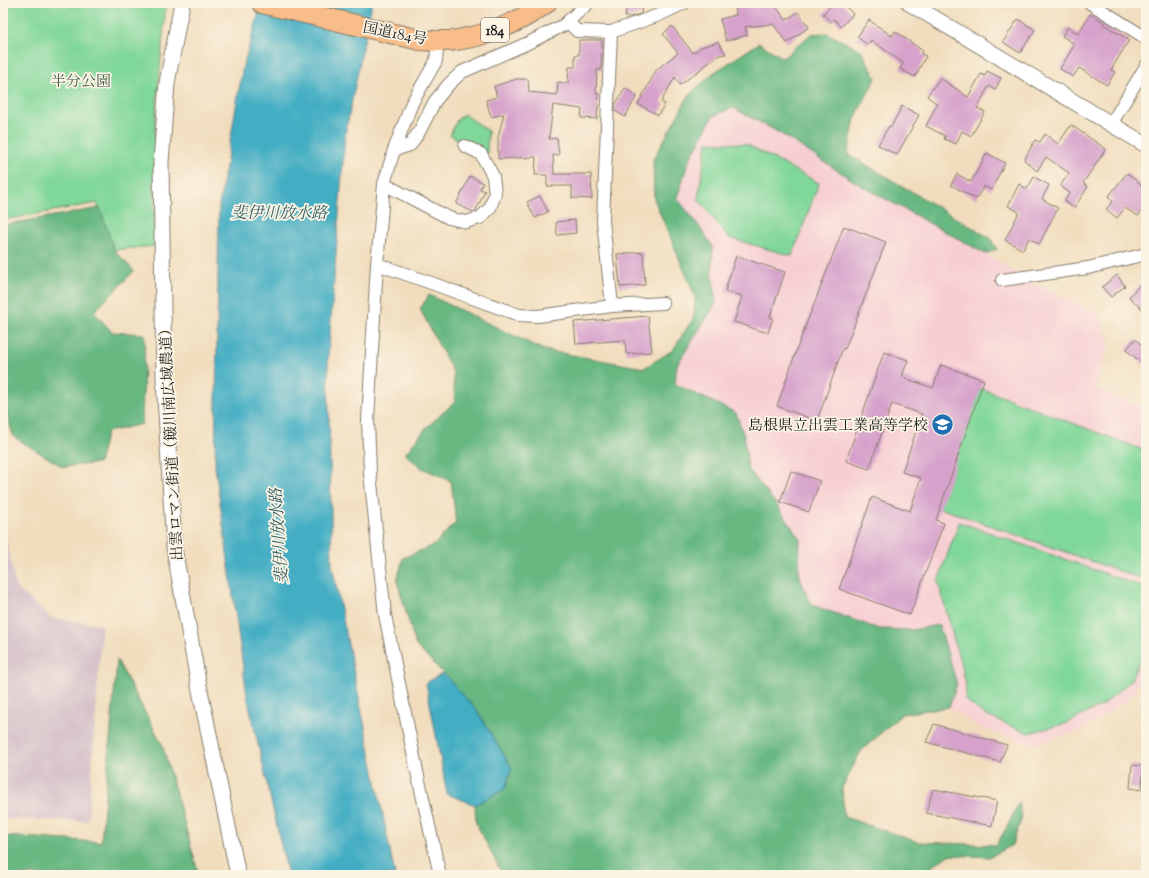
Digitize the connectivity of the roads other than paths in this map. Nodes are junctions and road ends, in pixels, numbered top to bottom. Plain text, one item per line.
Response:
1 (182, 3) edge
2 (262, 3) edge
3 (546, 3) edge
4 (588, 3) edge
5 (684, 3) edge
6 (909, 3) edge
7 (1090, 3) edge
8 (568, 22) junction
9 (611, 32) junction
10 (1146, 38) edge
11 (429, 40) junction
12 (1146, 66) edge
13 (1111, 124) junction
14 (1146, 145) edge
15 (465, 146) dead end
16 (394, 150) junction
17 (384, 184) junction
18 (1146, 254) edge
19 (377, 264) junction
20 (1002, 280) dead end
21 (663, 303) dead end
22 (612, 306) junction
23 (238, 875) edge
24 (440, 875) edge

1 - 23 street, 出雲ロマン街道（簸川南広域農道）
2 - 11 highway, 国道184号 / 184
3 - 11 highway, 国道184号 / 184
4 - 8 street
5 - 9 street
6 - 13 street
7 - 10 street
8 - 9 street
8 - 16 street
9 - 22 street
11 - 16 street
12 - 13 street
13 - 14 street
15 - 17 street
16 - 17 street
17 - 19 street
18 - 20 street
19 - 22 street
19 - 24 street
21 - 22 street

